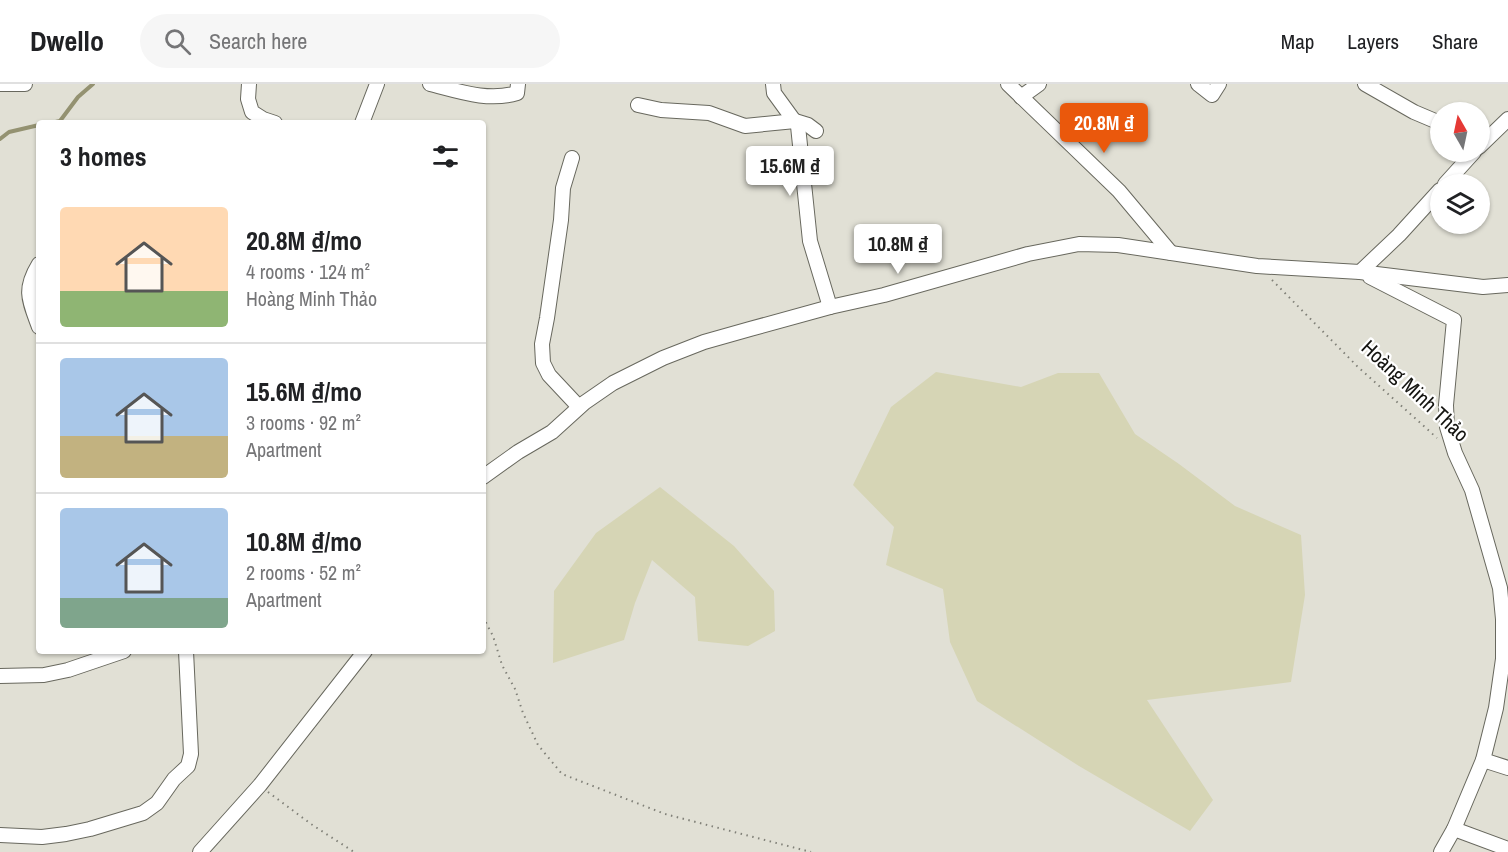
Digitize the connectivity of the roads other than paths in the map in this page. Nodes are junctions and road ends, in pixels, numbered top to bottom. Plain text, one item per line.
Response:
1 (0, 84) edge
2 (24, 84) edge
3 (249, 84) edge
4 (377, 84) edge
5 (430, 84) edge
6 (518, 84) edge
7 (773, 84) edge
8 (1008, 84) edge
9 (1039, 84) edge
10 (1198, 84) edge
11 (1365, 84) edge
12 (1215, 89) edge
13 (1021, 97) junction
14 (638, 105) dead end
15 (1430, 119) edge
16 (1508, 119) edge
17 (266, 120) edge
18 (363, 120) edge
19 (795, 121) junction
20 (816, 131) dead end
21 (1490, 136) edge
22 (572, 158) dead end
23 (1464, 162) edge
24 (1454, 174) edge
25 (1430, 201) edge
26 (1171, 253) junction
27 (36, 269) edge
28 (1360, 272) junction
29 (1508, 285) edge
30 (830, 307) junction
31 (36, 319) edge
32 (579, 407) junction
33 (486, 475) edge
34 (115, 654) edge
35 (186, 654) edge
36 (363, 654) edge
37 (0, 676) edge
38 (1483, 760) junction
39 (1508, 768) edge
40 (1454, 830) junction
41 (0, 835) edge
42 (1508, 849) edge
43 (200, 852) edge
44 (1441, 852) edge

1 - 2 street
3 - 17 street
4 - 18 street
5 - 6 street
7 - 19 street
8 - 13 street
9 - 13 street
10 - 12 street
11 - 15 street
13 - 26 street
14 - 19 street
16 - 21 street
19 - 20 street
19 - 30 street
22 - 32 street
23 - 24 street
25 - 28 street
26 - 28 street
26 - 30 street
27 - 31 street
28 - 29 street
28 - 38 street, Hoàng Minh Thảo
30 - 32 street
32 - 33 street
34 - 37 street
35 - 41 street
36 - 43 street
38 - 39 street
38 - 40 street, Hoàng Minh Thảo
40 - 42 street
40 - 44 street, Hoàng Minh Thảo

